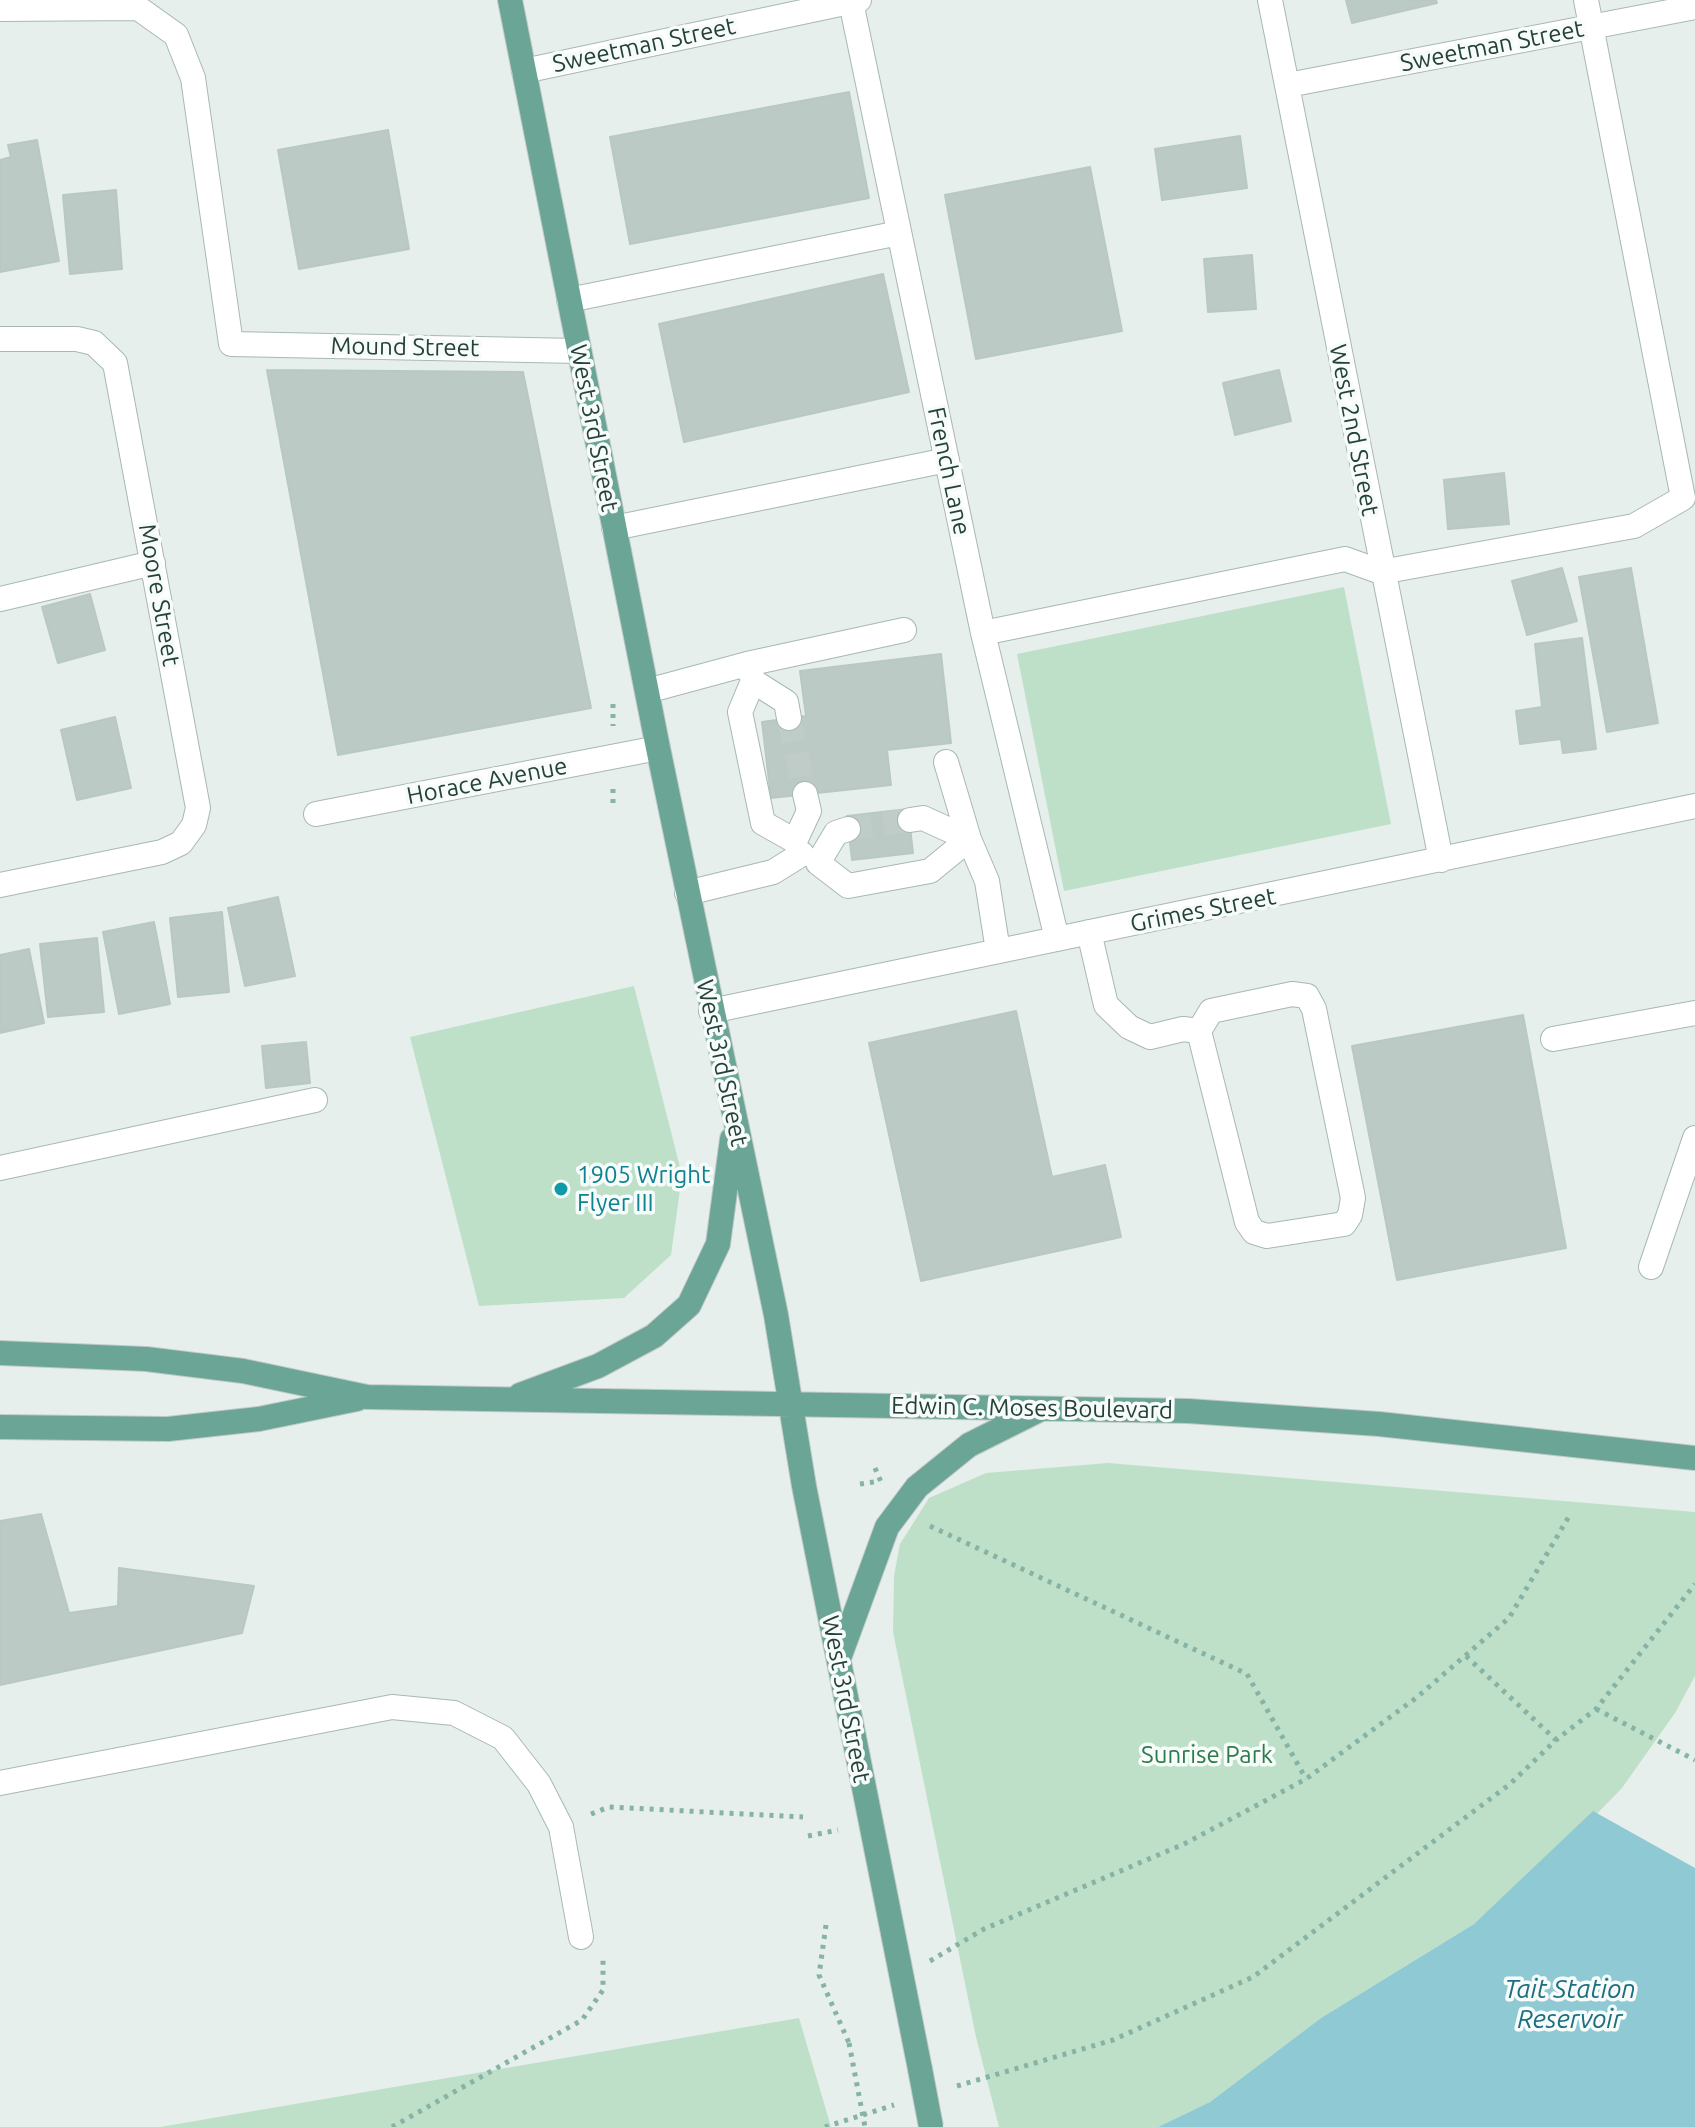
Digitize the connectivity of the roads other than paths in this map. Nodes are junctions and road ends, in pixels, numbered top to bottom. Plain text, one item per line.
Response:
1 (510, 0) edge
2 (1270, 0) edge
3 (1586, 0) edge
4 (855, 1) edge
5 (1695, 7) edge
6 (0, 9) edge
7 (1591, 26) junction
8 (524, 71) junction
9 (1288, 85) junction
10 (899, 233) junction
11 (569, 300) junction
12 (0, 339) edge
13 (578, 351) junction
14 (947, 460) junction
15 (614, 528) junction
16 (153, 563) junction
17 (1381, 572) junction
18 (0, 599) edge
19 (904, 630) dead end
20 (983, 633) junction
21 (750, 673) junction
22 (647, 691) junction
23 (789, 718) tunnel mouth
24 (658, 748) junction
25 (946, 762) dead end
26 (805, 794) tunnel mouth
27 (1695, 806) edge
28 (316, 814) dead end
29 (910, 820) tunnel mouth
30 (848, 829) tunnel mouth
31 (969, 839) junction
32 (805, 853) junction
33 (1441, 860) junction
34 (0, 885) edge
35 (687, 893) junction
36 (1089, 932) junction
37 (1057, 939) junction
38 (998, 951) junction
39 (711, 1011) junction
40 (1695, 1013) edge
41 (1199, 1031) junction
42 (1553, 1039) dead end
43 (315, 1100) dead end
44 (735, 1121) junction
45 (1695, 1138) edge
46 (0, 1168) edge
47 (1651, 1267) dead end
48 (0, 1353) edge
49 (367, 1397) junction
50 (505, 1400) junction
51 (789, 1405) junction
52 (1044, 1408) junction
53 (0, 1427) edge
54 (1695, 1458) edge
55 (838, 1661) junction
56 (0, 1783) edge
57 (581, 1937) road end
58 (931, 2127) edge

1 - 8 main road, West 3rd Street
2 - 9 street, West 2nd Street
3 - 7 street
4 - 8 street, Sweetman Street
4 - 10 street, French Lane
5 - 7 street, Sweetman Street
6 - 13 street, Mound Street
7 - 9 street, Sweetman Street
7 - 17 street
8 - 11 main road, West 3rd Street
9 - 17 street, West 2nd Street
10 - 11 street
10 - 14 street, French Lane
11 - 13 main road, West 3rd Street
12 - 16 street, Moore Street
13 - 15 main road, West 3rd Street
14 - 15 street
14 - 20 street, French Lane
15 - 22 main road, West 3rd Street
16 - 18 street
16 - 34 street, Moore Street
17 - 20 street
17 - 33 street, West 2nd Street
19 - 21 street
20 - 37 street, French Lane
21 - 22 street
21 - 23 street
21 - 32 street
22 - 24 main road, West 3rd Street
24 - 28 street, Horace Avenue
24 - 35 main road, West 3rd Street
25 - 31 street
26 - 32 street
27 - 33 street, Grimes Street
29 - 31 street
30 - 32 street
31 - 32 street
31 - 38 street
32 - 35 street
33 - 36 street, Grimes Street
35 - 39 main road, West 3rd Street
36 - 37 street, Grimes Street
36 - 41 street
37 - 38 street, Grimes Street
38 - 39 street, Grimes Street
39 - 44 main road, West 3rd Street
40 - 42 street
41 - 41 street
43 - 46 street
44 - 50 main road
44 - 51 main road, West 3rd Street
45 - 47 street
48 - 49 main road
49 - 50 main road, Edwin C. Moses Boulevard
49 - 53 main road
50 - 51 main road, Edwin C. Moses Boulevard
51 - 52 main road, Edwin C. Moses Boulevard
51 - 55 main road, West 3rd Street
52 - 54 main road, Edwin C. Moses Boulevard
52 - 55 main road
55 - 58 main road, West 3rd Street, bridge
56 - 57 street

